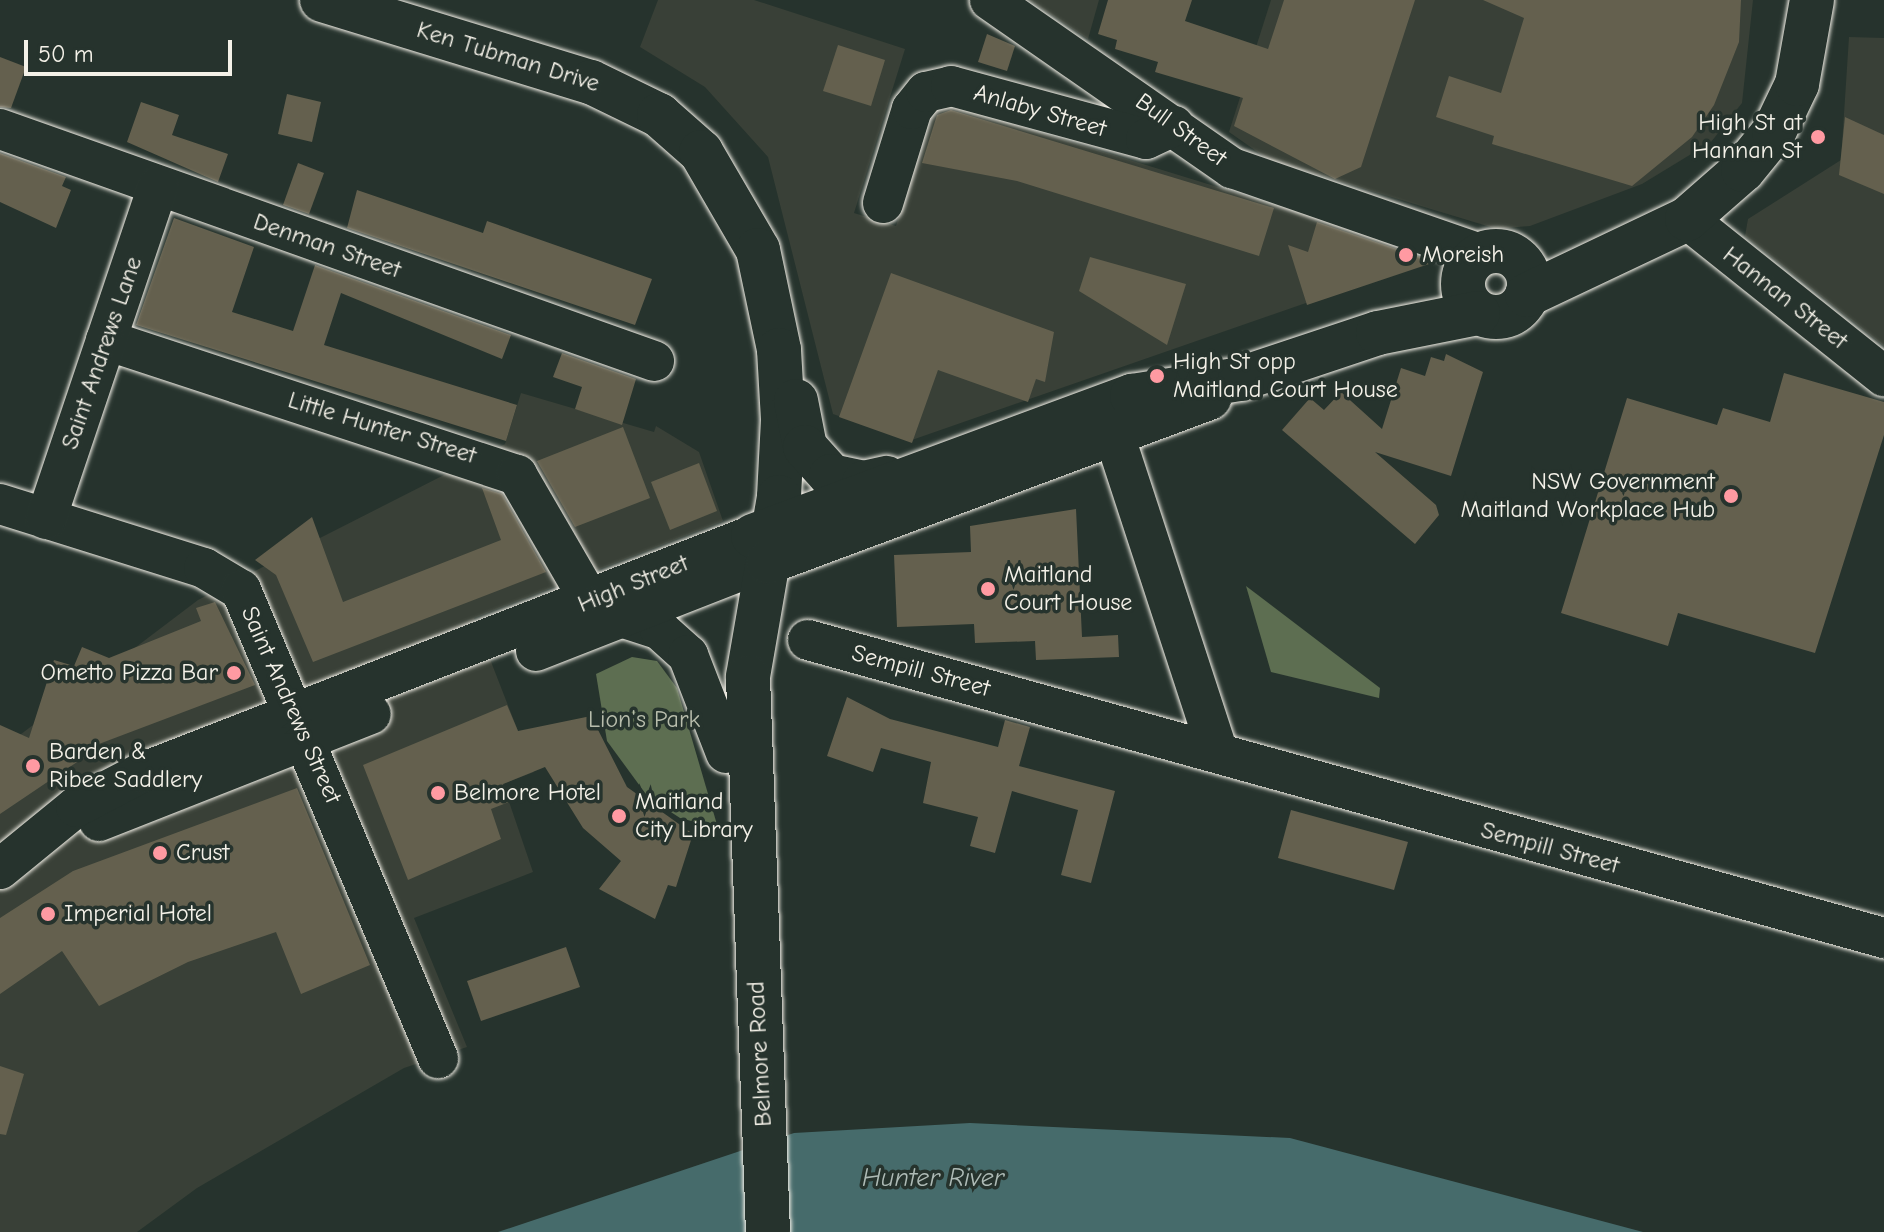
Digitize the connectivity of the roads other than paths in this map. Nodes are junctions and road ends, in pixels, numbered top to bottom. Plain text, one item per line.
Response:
1 (322, 0) edge
2 (990, 0) edge
3 (1812, 0) edge
4 (1174, 126) junction
5 (0, 129) edge
6 (684, 135) junction
7 (158, 186) junction
8 (883, 203) dead end
9 (1687, 219) junction
10 (1635, 244) junction
11 (1483, 259) junction
12 (765, 275) junction
13 (1527, 295) junction
14 (1478, 313) junction
15 (1378, 333) junction
16 (106, 340) junction
17 (654, 361) dead end
18 (1884, 376) edge
19 (1110, 422) junction
20 (920, 470) junction
21 (0, 504) edge
22 (46, 519) junction
23 (755, 551) junction
24 (607, 610) junction
25 (808, 640) dead end
26 (304, 725) junction
27 (1218, 752) junction
28 (726, 753) junction
29 (8, 864) edge
30 (754, 876) junction
31 (1884, 938) edge
32 (438, 1058) dead end
33 (768, 1232) edge

1 - 6 main road, Ken Tubman Drive
2 - 4 street, Bull Street
3 - 9 main road
4 - 8 street, Anlaby Street
4 - 11 street, Bull Street
5 - 7 street, Denman Street
6 - 12 main road, Ken Tubman Drive
6 - 23 main road
7 - 16 street, Saint Andrews Lane
7 - 17 street, Denman Street
9 - 10 main road
9 - 18 street, Hannan Street
10 - 11 main road
10 - 13 main road
11 - 13 main road
11 - 14 main road
11 - 15 main road, High Street
12 - 20 main road
12 - 23 main road, Ken Tubman Drive
13 - 14 main road
14 - 15 main road, High Street
15 - 19 main road, High Street
16 - 22 street, Saint Andrews Lane
16 - 24 street, Little Hunter Street
19 - 20 main road, High Street
19 - 23 main road, High Street
19 - 27 street
20 - 23 main road, High Street
21 - 22 street, Saint Andrews Street
22 - 26 street, Saint Andrews Street
23 - 24 street, High Street
23 - 28 main road, Belmore Road
23 - 30 main road, Belmore Road
24 - 26 street, High Street
24 - 28 street
25 - 27 street, Sempill Street
26 - 29 street, High Street
26 - 32 street, Saint Andrews Street
27 - 31 street, Sempill Street
28 - 30 main road, Belmore Road
30 - 33 main road, Belmore Road

